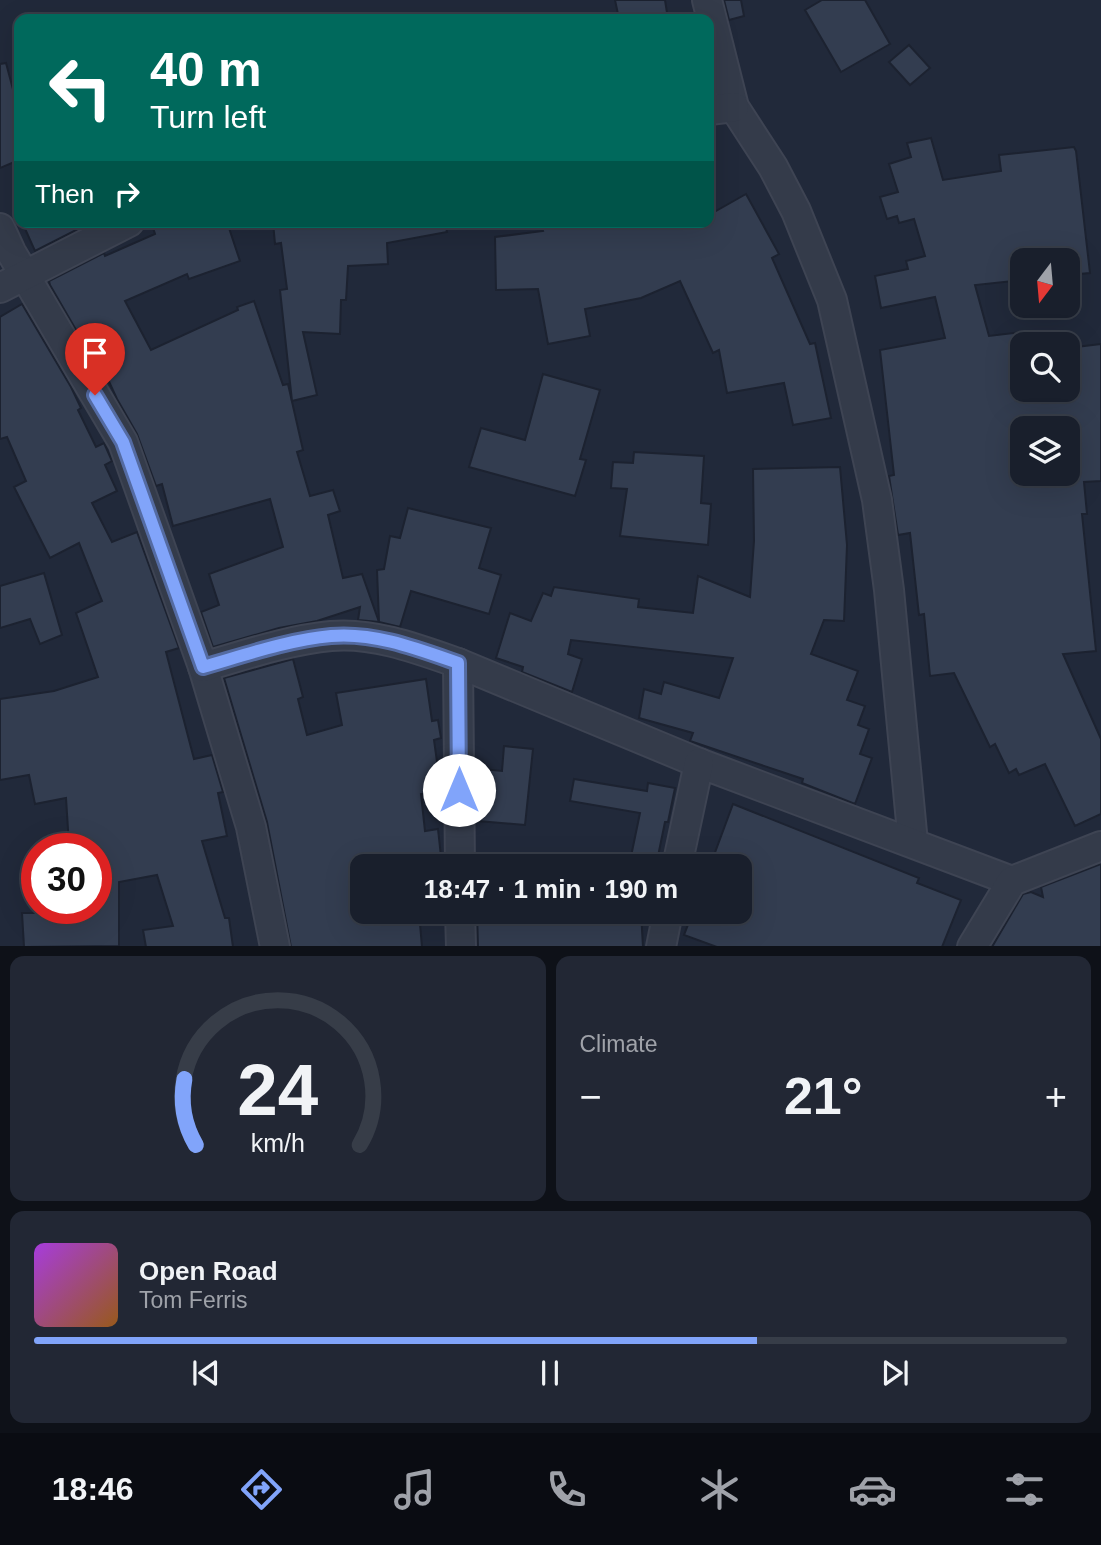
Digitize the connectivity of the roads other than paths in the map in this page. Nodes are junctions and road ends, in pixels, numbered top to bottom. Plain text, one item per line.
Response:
1 (714, 51) edge
2 (722, 109) edge
3 (0, 228) edge
4 (118, 228) edge
5 (26, 276) junction
6 (0, 288) edge
7 (458, 663) junction
8 (203, 667) junction
9 (699, 763) junction
10 (913, 843) junction
11 (1101, 846) edge
12 (460, 854) edge
13 (680, 854) edge
14 (1012, 881) junction
15 (460, 924) edge
16 (666, 924) edge
17 (275, 946) edge
18 (461, 946) edge
19 (661, 946) edge
20 (973, 946) edge

1 - 2 street
2 - 10 street
3 - 5 street
4 - 5 street
5 - 6 street
5 - 8 street
7 - 8 street
7 - 9 street
7 - 12 street
8 - 17 street
9 - 10 street
9 - 13 street
10 - 14 street
11 - 14 street
14 - 20 street
15 - 18 street
16 - 19 street

